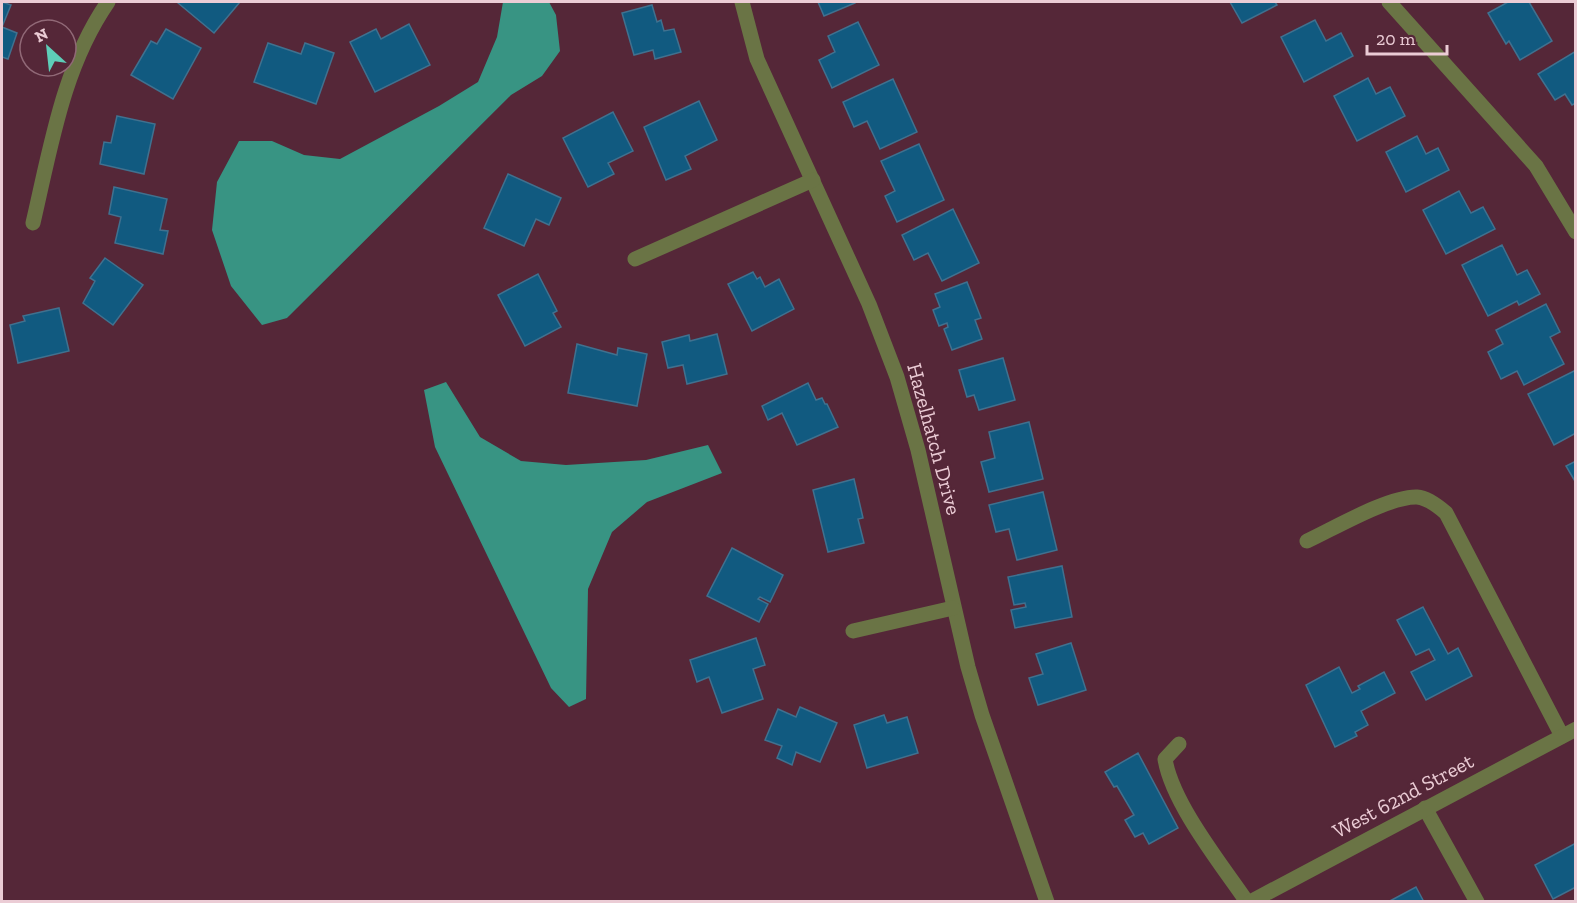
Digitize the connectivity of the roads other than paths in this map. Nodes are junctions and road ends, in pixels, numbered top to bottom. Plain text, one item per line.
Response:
1 (108, 2) edge
2 (742, 2) edge
3 (1389, 2) edge
4 (813, 180) junction
5 (33, 223) dead end
6 (1575, 232) edge
7 (635, 259) dead end
8 (1307, 541) dead end
9 (953, 608) junction
10 (853, 631) dead end
11 (1569, 732) edge
12 (1179, 744) dead end
13 (1425, 808) junction
14 (1047, 902) edge
15 (1249, 902) edge
16 (1477, 902) edge

1 - 5 street
2 - 4 street, Hazelhatch Drive
3 - 6 street
4 - 7 street
4 - 9 street, Hazelhatch Drive
8 - 11 street
9 - 10 street
9 - 14 street, Hazelhatch Drive
11 - 13 street, West 62nd Street
12 - 15 street
13 - 15 street, West 62nd Street
13 - 16 street

